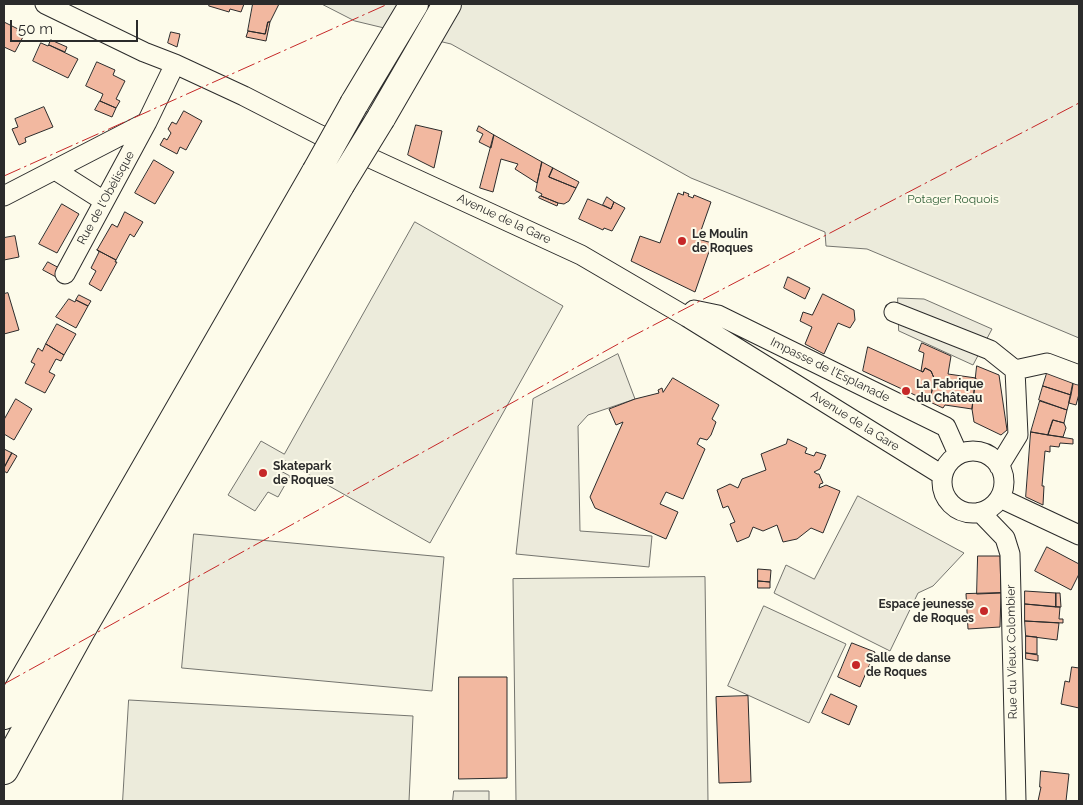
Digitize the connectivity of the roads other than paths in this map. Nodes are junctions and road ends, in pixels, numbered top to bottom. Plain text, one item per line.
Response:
1 (45, 4) edge
2 (414, 4) edge
3 (447, 4) edge
4 (175, 64) junction
5 (147, 122) junction
6 (55, 170) junction
7 (4, 196) edge
8 (104, 201) junction
9 (64, 274) dead end
10 (894, 312) dead end
11 (687, 318) junction
12 (1015, 370) junction
13 (1079, 375) edge
14 (958, 454) junction
15 (999, 466) junction
16 (942, 475) junction
17 (1000, 498) junction
18 (980, 512) junction
19 (1079, 535) edge
20 (31, 666) junction
21 (4, 691) edge
22 (4, 716) edge
23 (4, 770) edge
24 (1016, 801) edge

1 - 4 street, Avenue de la Gare
2 - 20 highway, bridge
3 - 23 highway, bridge
4 - 5 street, Rue de l'Obélisque
4 - 11 street, Avenue de la Gare
5 - 6 street, Rue de l'Obélisque
5 - 8 street, Rue de l'Obélisque
6 - 7 street, Rue de l'Obélisque
6 - 8 street
8 - 9 street, Rue de l'Obélisque
10 - 12 street
11 - 14 street, Impasse de l'Esplanade
11 - 16 street, Avenue de la Gare
12 - 13 street
12 - 15 street
14 - 15 street
14 - 16 street
15 - 17 street
16 - 18 street
17 - 18 street
17 - 19 street
18 - 24 street, Rue du Vieux Colombier
20 - 21 highway
20 - 22 highway

